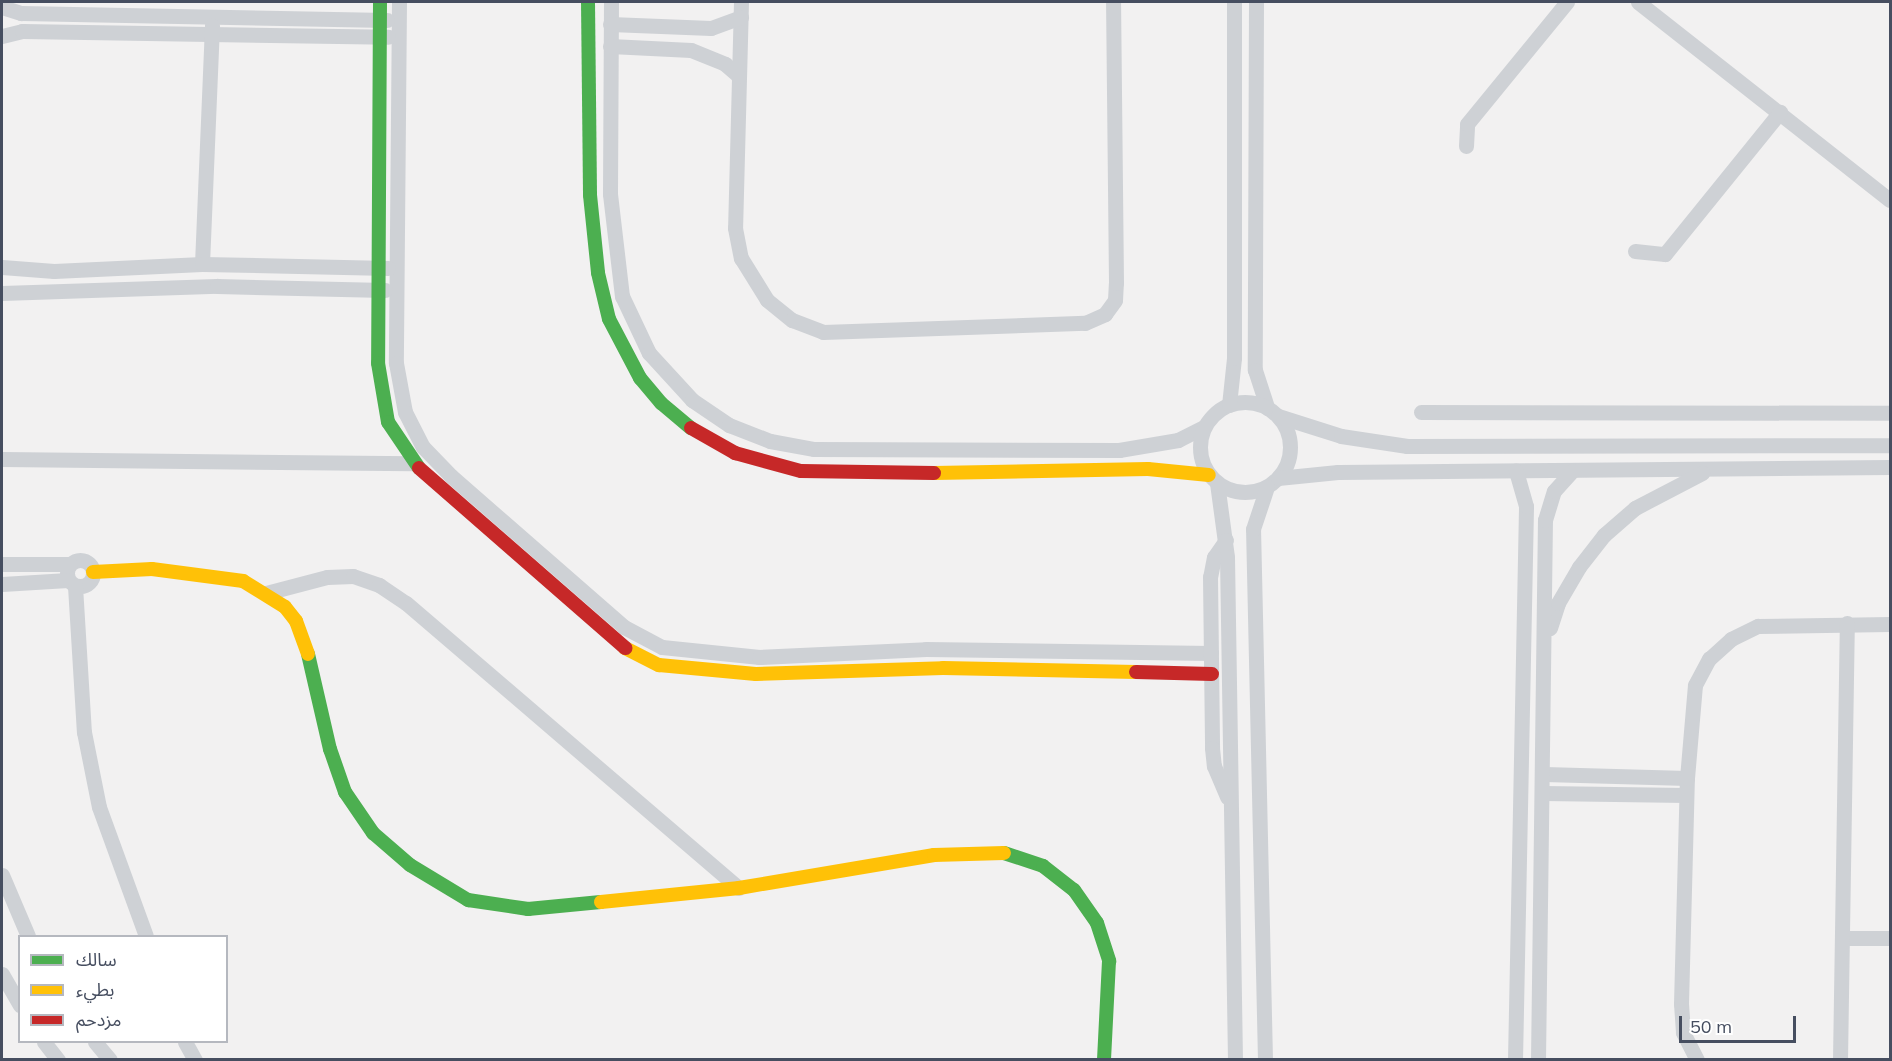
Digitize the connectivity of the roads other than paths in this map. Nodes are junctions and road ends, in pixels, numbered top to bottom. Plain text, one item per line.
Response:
1 (380, 2) edge
2 (399, 2) edge
3 (588, 2) edge
4 (610, 2) edge
5 (1113, 2) edge
6 (1234, 2) edge
7 (1256, 2) edge
8 (1567, 2) edge
9 (1638, 2) edge
10 (2, 7) edge
11 (741, 9) edge
12 (212, 16) junction
13 (380, 20) junction
14 (399, 20) junction
15 (610, 24) junction
16 (212, 34) junction
17 (2, 36) edge
18 (380, 37) junction
19 (399, 37) junction
20 (610, 46) junction
21 (739, 76) junction
22 (1780, 112) junction
23 (1466, 146) dead end
24 (1890, 200) edge
25 (1635, 251) dead end
26 (202, 264) junction
27 (2, 267) edge
28 (378, 268) junction
29 (397, 268) junction
30 (377, 290) junction
31 (397, 291) junction
32 (2, 293) edge
33 (1229, 405) junction
34 (1273, 412) junction
35 (1421, 412) dead end
36 (1890, 413) edge
37 (1204, 427) junction
38 (1889, 445) edge
39 (2, 459) edge
40 (413, 463) junction
41 (1889, 467) edge
42 (1516, 470) junction
43 (1708, 470) junction
44 (1572, 471) junction
45 (1213, 479) junction
46 (1272, 482) junction
47 (1226, 540) junction
48 (2, 564) edge
49 (70, 564) junction
50 (93, 572) junction
51 (72, 583) junction
52 (2, 584) edge
53 (266, 593) junction
54 (1847, 624) junction
55 (1890, 624) edge
56 (1545, 642) junction
57 (1211, 653) junction
58 (800, 655) junction
59 (800, 673) junction
60 (1212, 674) junction
61 (1544, 774) junction
62 (1687, 778) junction
63 (1543, 793) junction
64 (1686, 795) junction
65 (1228, 800) junction
66 (2, 875) edge
67 (739, 888) junction
68 (27, 935) edge
69 (146, 935) edge
70 (1842, 938) junction
71 (1890, 938) edge
72 (2, 974) edge
73 (18, 1002) edge
74 (46, 1043) edge
75 (97, 1043) edge
76 (186, 1043) edge
77 (58, 1059) edge
78 (110, 1059) edge
79 (195, 1059) edge
80 (1104, 1059) edge
81 (1234, 1059) edge
82 (1265, 1059) edge
83 (1515, 1059) edge
84 (1538, 1059) edge
85 (1697, 1059) edge
86 (1840, 1059) edge

1 - 13 street
2 - 14 street
3 - 45 street
4 - 15 street
5 - 21 street
6 - 33 street
7 - 34 street
8 - 23 street
9 - 22 street
10 - 12 street
11 - 15 street
11 - 21 street
12 - 13 street
12 - 16 street
13 - 14 street
13 - 18 street
14 - 19 street
15 - 20 street
16 - 17 street
16 - 18 street
16 - 26 street
18 - 19 street
18 - 28 street
19 - 29 street
20 - 21 street
20 - 37 street
22 - 24 street
22 - 25 street
26 - 27 street
26 - 28 street
28 - 29 street
28 - 30 street
29 - 31 street
30 - 31 street
30 - 32 street
30 - 40 street
31 - 58 street
33 - 34 street
33 - 37 street
34 - 38 street
34 - 46 street
35 - 36 street
37 - 45 street
38 - 41 street
39 - 40 street
40 - 59 street
41 - 43 street
42 - 44 street
42 - 46 street
42 - 83 street
43 - 44 street
43 - 56 street
44 - 56 street
45 - 46 street
45 - 47 street
46 - 82 street
47 - 57 street
47 - 65 street
48 - 49 street
49 - 50 street
49 - 51 street
50 - 51 street
50 - 53 street
51 - 52 street
51 - 69 street
53 - 67 street
53 - 67 street
54 - 55 street
54 - 62 street
54 - 70 street
56 - 61 street
57 - 58 street
57 - 60 street
58 - 59 street
59 - 60 street
60 - 65 street
61 - 62 street
61 - 63 street
62 - 64 street
63 - 64 street
63 - 84 street
64 - 85 street
65 - 81 street
66 - 68 street
67 - 80 street
70 - 71 street
70 - 86 street
72 - 73 street
74 - 77 street
75 - 78 street
76 - 79 street

